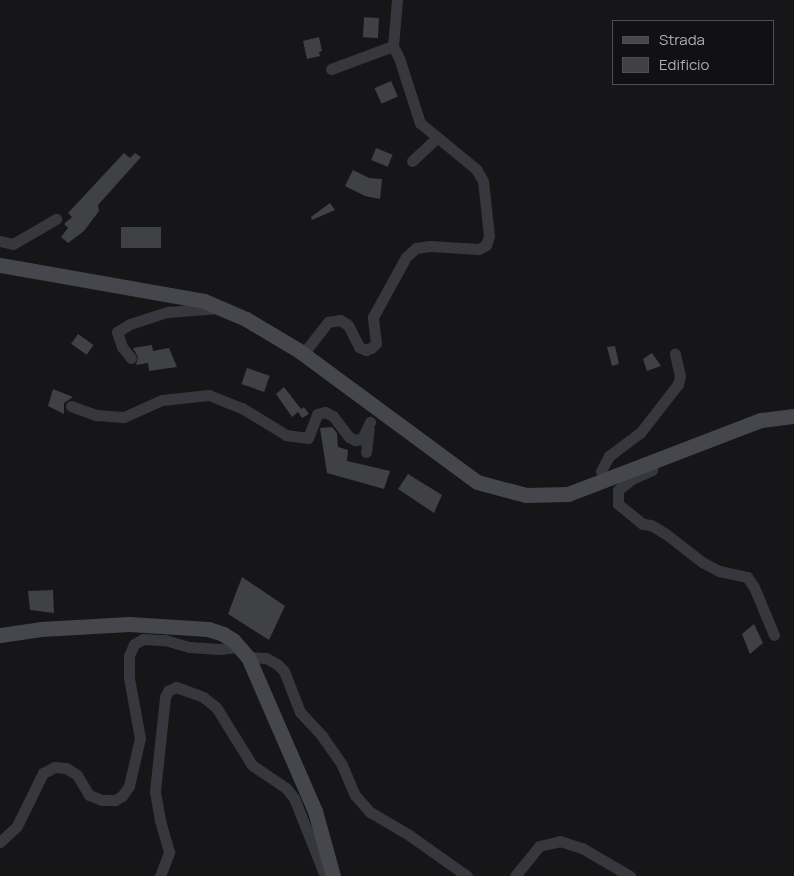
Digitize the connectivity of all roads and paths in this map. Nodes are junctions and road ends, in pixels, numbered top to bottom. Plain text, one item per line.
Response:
1 (397, 0) edge
2 (393, 46) junction
3 (331, 70) dead end
4 (437, 138) junction
5 (412, 161) dead end
6 (56, 219) dead end
7 (0, 241) edge
8 (0, 264) edge
9 (219, 308) junction
10 (303, 354) junction
11 (675, 354) dead end
12 (131, 358) dead end
13 (372, 405) junction
14 (71, 406) dead end
15 (794, 416) edge
16 (370, 422) junction
17 (366, 452) dead end
18 (653, 461) junction
19 (600, 470) dead end
20 (0, 635) edge
21 (774, 635) dead end
22 (244, 652) junction
23 (0, 842) edge
24 (160, 876) edge
25 (325, 876) edge
26 (333, 876) edge
27 (466, 876) edge
28 (515, 876) edge
29 (630, 876) edge

1 - 2 street
2 - 3 street
2 - 4 street
4 - 5 street
4 - 10 street
6 - 7 street
8 - 9 main road
9 - 10 main road
9 - 12 street
10 - 13 main road
11 - 19 street
13 - 16 street
13 - 18 main road
14 - 16 street
15 - 18 main road
16 - 17 street
18 - 21 street
20 - 22 main road
22 - 23 street
22 - 26 main road
22 - 27 street
24 - 25 street
28 - 29 street

